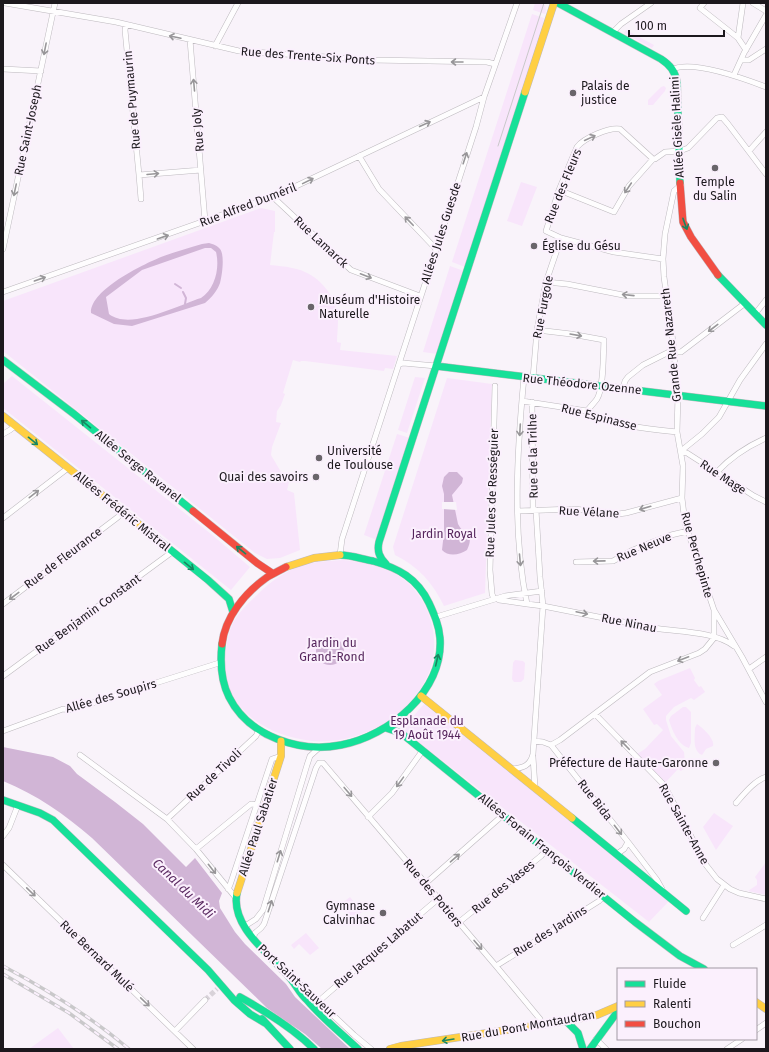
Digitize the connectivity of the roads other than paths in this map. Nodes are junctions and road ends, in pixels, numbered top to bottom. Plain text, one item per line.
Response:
1 (5, 3) edge
2 (55, 3) edge
3 (238, 3) edge
4 (517, 3) edge
5 (554, 3) edge
6 (558, 3) edge
7 (651, 3) edge
8 (704, 3) edge
9 (744, 3) edge
10 (753, 3) edge
11 (54, 11) junction
12 (766, 11) edge
13 (766, 15) edge
14 (126, 25) junction
15 (612, 33) junction
16 (738, 38) junction
17 (190, 40) junction
18 (215, 46) junction
19 (746, 50) junction
20 (766, 50) edge
21 (742, 60) junction
22 (496, 64) junction
23 (3, 69) edge
24 (673, 69) junction
25 (41, 71) junction
26 (734, 75) junction
27 (766, 87) edge
28 (484, 97) junction
29 (766, 132) edge
30 (749, 151) junction
31 (680, 152) junction
32 (359, 156) junction
33 (653, 159) junction
34 (201, 170) junction
35 (766, 174) edge
36 (139, 175) junction
37 (681, 185) junction
38 (559, 190) junction
39 (273, 197) junction
40 (141, 199) dead end
41 (205, 221) junction
42 (561, 238) junction
43 (3, 249) edge
44 (436, 249) junction
45 (664, 259) junction
46 (546, 282) junction
47 (3, 292) edge
48 (420, 296) junction
49 (667, 296) junction
50 (766, 300) edge
51 (744, 304) junction
52 (755, 314) junction
53 (766, 325) edge
54 (537, 330) junction
55 (766, 344) edge
56 (674, 350) junction
57 (3, 360) edge
58 (398, 364) junction
59 (436, 366) junction
60 (524, 377) junction
61 (533, 378) junction
62 (496, 386) dead end
63 (601, 386) junction
64 (623, 388) junction
65 (678, 395) junction
66 (522, 401) junction
67 (532, 402) junction
68 (728, 402) junction
69 (766, 406) edge
70 (587, 411) junction
71 (3, 416) edge
72 (15, 426) junction
73 (677, 432) junction
74 (3, 434) edge
75 (766, 438) edge
76 (681, 451) junction
77 (693, 458) junction
78 (683, 466) junction
79 (68, 468) junction
80 (717, 472) junction
81 (682, 498) junction
82 (766, 502) edge
83 (535, 510) junction
84 (518, 511) junction
85 (122, 512) junction
86 (3, 518) edge
87 (688, 531) junction
88 (378, 548) junction
89 (172, 552) junction
90 (340, 555) junction
91 (359, 557) junction
92 (576, 562) dead end
93 (387, 565) junction
94 (272, 573) junction
95 (542, 591) junction
96 (525, 593) junction
97 (494, 600) junction
98 (3, 604) edge
99 (527, 604) junction
100 (544, 606) junction
101 (714, 610) junction
102 (233, 612) junction
103 (436, 617) junction
104 (714, 638) junction
105 (736, 648) junction
106 (766, 657) edge
107 (220, 663) junction
108 (749, 669) junction
109 (3, 676) edge
110 (422, 696) junction
111 (766, 702) edge
112 (595, 714) junction
113 (386, 728) junction
114 (259, 730) junction
115 (3, 731) edge
116 (280, 741) junction
117 (534, 741) junction
118 (550, 745) junction
119 (320, 747) junction
120 (423, 750) junction
121 (533, 754) junction
122 (80, 755) dead end
123 (281, 756) junction
124 (512, 769) junction
125 (766, 777) edge
126 (535, 787) junction
127 (4, 801) edge
128 (296, 802) junction
129 (736, 803) dead end
130 (304, 804) junction
131 (18, 805) junction
132 (257, 805) junction
133 (503, 816) junction
134 (368, 817) junction
135 (167, 818) junction
136 (3, 836) edge
137 (628, 842) junction
138 (196, 849) junction
139 (546, 850) junction
140 (617, 854) junction
141 (3, 865) edge
142 (426, 883) junction
143 (724, 885) junction
144 (228, 889) junction
145 (665, 893) junction
146 (604, 896) junction
147 (236, 898) junction
148 (438, 899) junction
149 (766, 899) edge
150 (686, 911) dead end
151 (703, 918) dead end
152 (458, 923) junction
153 (766, 925) edge
154 (245, 926) junction
155 (254, 939) junction
156 (733, 945) dead end
157 (496, 966) junction
158 (698, 968) edge
159 (290, 978) junction
160 (220, 985) junction
161 (240, 997) junction
162 (205, 1000) tunnel mouth
163 (757, 1000) edge
164 (319, 1001) junction
165 (757, 1003) edge
166 (766, 1005) edge
167 (617, 1006) edge
168 (766, 1009) edge
169 (617, 1012) edge
170 (566, 1021) junction
171 (265, 1023) junction
172 (766, 1023) edge
173 (542, 1025) junction
174 (757, 1029) edge
175 (175, 1031) junction
176 (354, 1035) junction
177 (596, 1039) junction
178 (741, 1040) edge
179 (192, 1048) edge
180 (358, 1048) edge
181 (729, 1048) edge
182 (290, 1049) edge
183 (314, 1049) edge
184 (371, 1049) edge
185 (390, 1049) edge
186 (583, 1049) edge
187 (590, 1049) edge
188 (606, 1049) edge

1 - 11 street, Rue des Trente-Six Ponts
2 - 11 street, Rue Saint-Joseph
3 - 18 street
4 - 22 street, Allées Jules Guesde
5 - 59 main road
6 - 15 main road
7 - 15 street
8 - 16 street
9 - 16 street
10 - 12 street
11 - 14 street, Rue des Trente-Six Ponts
11 -> 25 street, Rue Saint-Joseph
13 - 19 street
17 -> 14 street, Rue des Trente-Six Ponts
14 - 36 street, Rue de Puymaurin
15 - 24 main road
16 - 19 street
17 - 18 street, Rue des Trente-Six Ponts
34 -> 17 street, Rue Joly
22 -> 18 street, Rue des Trente-Six Ponts
19 - 21 street
20 - 21 street
21 - 26 street
22 - 28 street, Allées Jules Guesde
23 - 25 street
24 - 26 street
24 - 31 main road, Allée Gisèle Halimi
25 -> 43 street, Rue Saint-Joseph
26 - 27 street
32 -> 28 street, Rue Alfred Duméril
44 -> 28 street, Allées Jules Guesde
29 - 30 street
30 - 31 street
30 - 35 street
31 - 33 street
31 - 37 main road, Allée Gisèle Halimi
39 -> 32 street, Rue Alfred Duméril
44 -> 32 street
33 -> 38 street
38 -> 33 street, Rue des Fleurs
36 -> 34 street
34 - 41 street, Rue Joly
36 - 40 street, Rue de Puymaurin
37 - 45 street, Grande Rue Nazareth
37 -> 51 main road, Allée Gisèle Halimi
38 - 42 street, Rue des Fleurs
39 - 41 street, Rue Alfred Duméril
39 -> 48 street, Rue Lamarck
47 -> 41 street, Rue Alfred Duméril
42 - 45 street
42 - 46 street, Rue Furgole
44 - 48 street, Allées Jules Guesde
45 - 49 street, Grande Rue Nazareth
49 -> 46 street
46 - 54 street, Rue Furgole
48 - 58 street, Allées Jules Guesde
49 - 56 street, Grande Rue Nazareth
50 - 52 street
51 - 52 main road, Allée Gisèle Halimi
51 -> 56 street
52 - 53 main road, Allée Gisèle Halimi
54 - 61 street, Rue Furgole
54 -> 63 street
55 - 68 street
56 - 64 street
56 - 65 street, Grande Rue Nazareth
94 -> 57 main road, Allée Serge Ravanel
58 - 59 street, Rue Théodore Ozenne
58 - 90 street, Allées Jules Guesde
59 - 60 main road, Rue Théodore Ozenne
59 - 88 main road
60 - 61 main road, Rue Théodore Ozenne
60 - 66 street
61 - 63 main road, Rue Théodore Ozenne
62 - 97 street, Rue Jules de Rességuier
63 - 64 main road, Rue Théodore Ozenne
63 - 70 street
64 - 65 main road, Rue Théodore Ozenne
65 - 68 main road, Rue Théodore Ozenne
65 - 73 street, Grande Rue Nazareth
66 - 67 street, Rue Espinasse
66 -> 84 street
67 - 70 street, Rue Espinasse
67 - 83 street, Rue de la Trilhe
68 - 69 main road, Rue Théodore Ozenne
68 - 76 street
70 - 73 street, Rue Espinasse
71 - 72 main road, Allées Frédéric Mistral
72 - 74 street
72 -> 79 main road, Allées Frédéric Mistral
73 - 76 street, Grande Rue Nazareth
75 - 80 street
76 - 77 street, Rue Mage
76 - 78 street, Grande Rue Nazareth
77 - 78 street
77 - 80 street, Rue Mage
78 - 81 street, Rue Perchepinte
79 - 85 main road, Allées Frédéric Mistral
86 -> 79 street
80 - 82 street, Rue Mage
81 -> 83 street, Rue Vélane
81 - 87 street, Rue Perchepinte
83 - 84 street, Rue Vélane
83 - 95 street, Rue de la Trilhe
84 -> 96 street
85 - 89 main road, Allées Frédéric Mistral
85 -> 98 street, Rue de Fleurance
87 -> 92 street, Rue Neuve
87 - 101 street, Rue Perchepinte
88 - 91 main road
88 - 93 main road
89 -> 102 main road, Allées Frédéric Mistral
89 - 109 street, Rue Benjamin Constant
90 - 91 main road
90 - 94 main road
91 - 93 main road
93 - 103 main road
94 - 102 main road
95 - 96 street
95 - 100 street, Rue de la Trilhe
96 - 97 street
96 - 99 street
97 - 99 street, Rue Ninau
97 - 103 street
99 - 100 street, Rue Ninau
100 -> 104 street, Rue Ninau
100 - 117 street, Rue de la Trilhe
101 - 104 street
101 - 105 street
102 - 107 main road
110 -> 103 main road
104 - 105 street, Rue Ninau
104 -> 112 street
105 - 108 street
106 - 108 street
107 - 114 main road
107 - 115 street, Allée des Soupirs
108 - 111 street
110 - 113 main road
110 - 124 main road
112 - 118 street
143 -> 112 street, Rue Sainte-Anne
113 - 119 main road
113 - 120 main road, Allées Forain François Verdier
114 - 116 main road
114 - 135 street, Rue de Tivoli
116 - 119 main road
116 - 123 main road, Allée Paul Sabatier
117 - 118 street
117 - 121 street, Rue de la Trilhe
118 -> 137 street, Rue Bida
119 - 128 street
120 - 133 main road, Allées Forain François Verdier
120 -> 134 street
121 - 124 street
121 - 126 street, Rue de la Trilhe
122 - 135 street, Port Saint-Sauveur
123 - 132 street, Allée Paul Sabatier
123 - 147 main road, Allée Paul Sabatier
124 - 126 main road
125 - 129 street
126 - 140 main road
127 - 131 main road
128 - 130 street
154 -> 128 street
130 -> 134 street, Rue des Potiers
155 -> 130 street
131 - 136 street
131 - 160 main road
132 - 138 street
132 - 144 street, Allée Paul Sabatier
133 - 139 main road, Allées Forain François Verdier
142 -> 133 street
134 - 142 street, Rue des Potiers
135 - 138 street, Port Saint-Sauveur
137 - 140 street
137 - 145 street
138 -> 144 street, Port Saint-Sauveur
139 - 146 main road, Allées Forain François Verdier
139 - 152 street, Rue des Vases
140 - 145 main road
141 -> 175 street, Rue Bernard Mulé
142 - 148 street, Rue des Potiers
143 - 149 street, Rue Sainte-Anne
143 - 151 street
144 - 147 street, Port Saint-Sauveur
145 - 150 main road
146 - 157 street, Rue des Jardins
146 - 158 main road, Allées Forain François Verdier
147 - 154 main road, Port Saint-Sauveur
148 - 152 street, Rue des Potiers
148 - 164 street, Rue Jacques Labatut
152 -> 157 street, Rue des Potiers
153 - 156 street
154 - 155 main road, Port Saint-Sauveur
155 - 159 main road, Port Saint-Sauveur
157 - 173 street, Rue des Potiers
159 - 164 street, Port Saint-Sauveur
159 - 180 main road
160 - 161 main road
160 - 171 main road
161 - 171 main road
161 - 183 main road
162 - 175 street
163 - 166 main road
164 - 176 street, Port Saint-Sauveur
165 - 168 main road
167 - 170 main road, Rue du Pont Montaudran
169 - 177 main road
170 - 173 main road, Rue du Pont Montaudran
170 - 186 main road
171 - 182 main road
172 - 174 street
173 -> 185 main road, Rue du Pont Montaudran
175 - 179 street, Rue Bernard Mulé
176 - 180 street, Port Saint-Sauveur
176 - 184 street, Port Saint-Sauveur
177 - 187 main road
177 - 188 street
178 - 181 street

